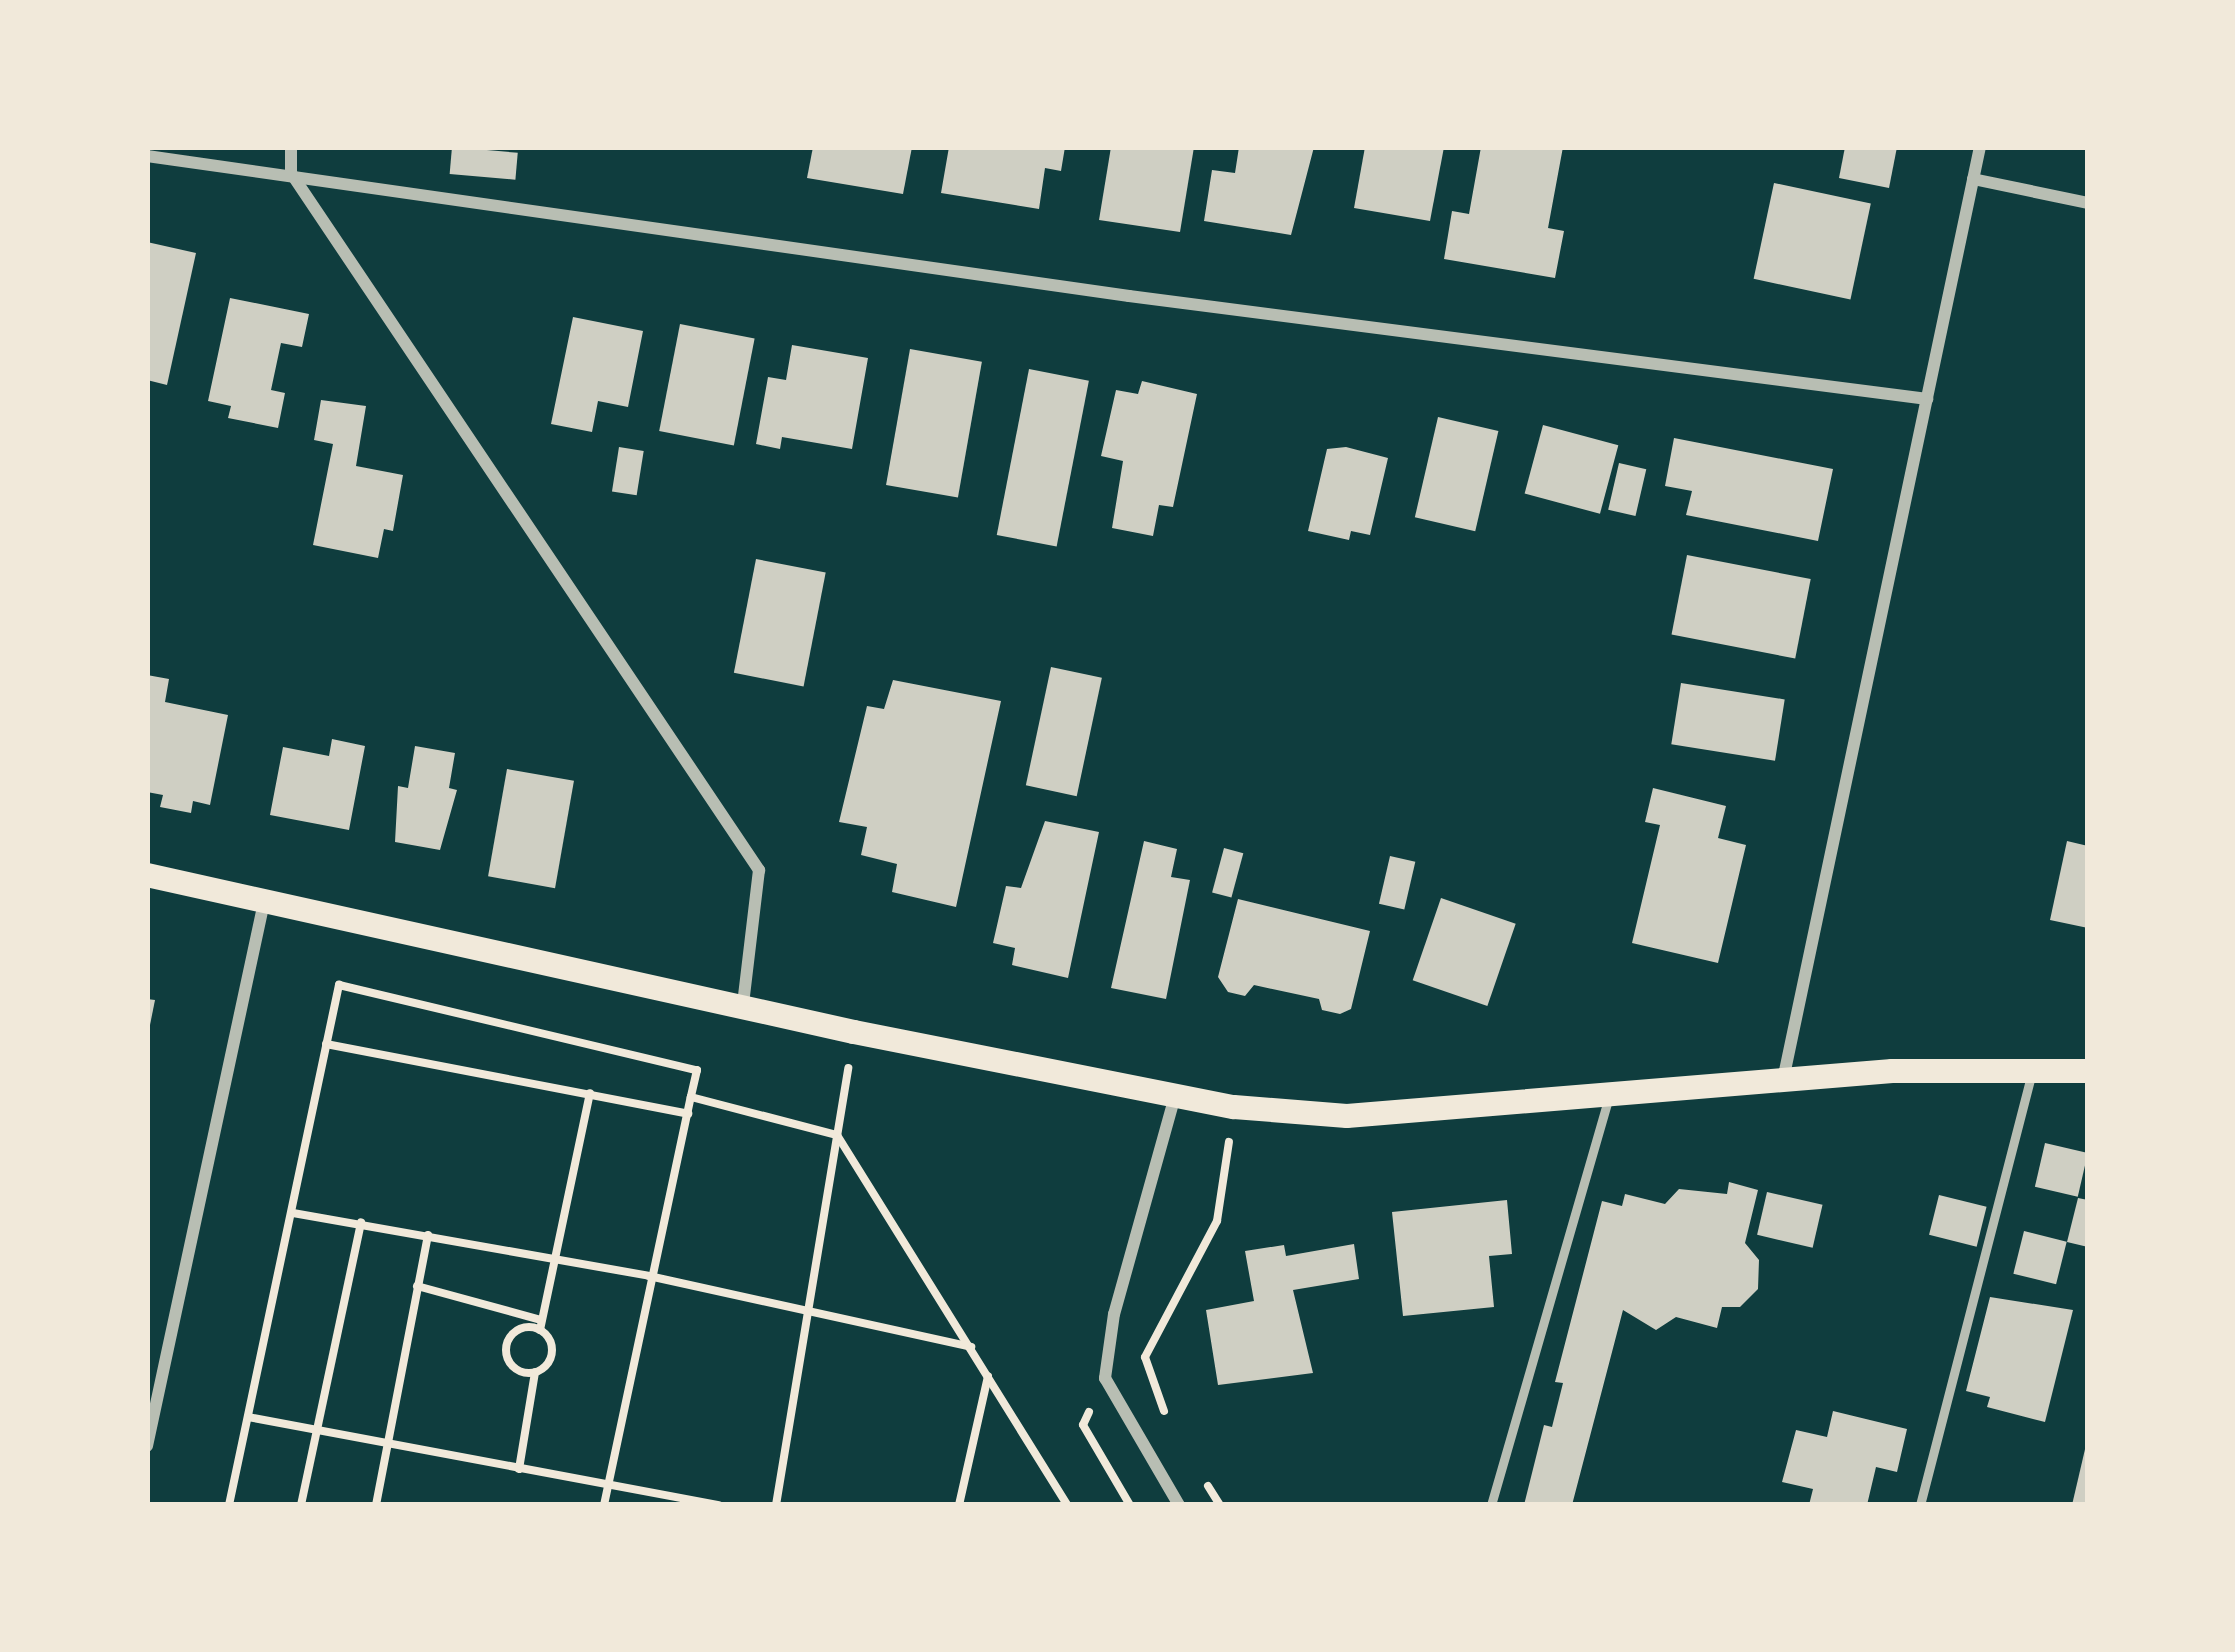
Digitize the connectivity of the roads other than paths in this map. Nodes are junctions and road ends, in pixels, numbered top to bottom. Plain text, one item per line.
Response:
1 (291, 147) edge
2 (1980, 147) edge
3 (147, 156) edge
4 (291, 172) junction
5 (1973, 178) junction
6 (2088, 203) edge
7 (1928, 399) junction
8 (147, 875) edge
9 (264, 900) junction
10 (743, 1004) junction
11 (2034, 1065) junction
12 (2088, 1070) edge
13 (1783, 1081) junction
14 (1611, 1092) junction
15 (1175, 1096) junction
16 (147, 1446) edge
17 (1179, 1505) edge
18 (1491, 1505) edge
19 (1920, 1505) edge

1 - 4 street
2 - 5 street
3 - 4 street
4 - 7 street
4 - 10 street
5 - 6 street
5 - 7 street
7 - 13 street
8 - 9 main road
9 - 10 main road
9 - 16 street
10 - 15 main road
11 - 12 main road
11 - 13 main road
11 - 19 lane
13 - 14 main road
14 - 15 main road
14 - 18 lane
15 - 17 street

